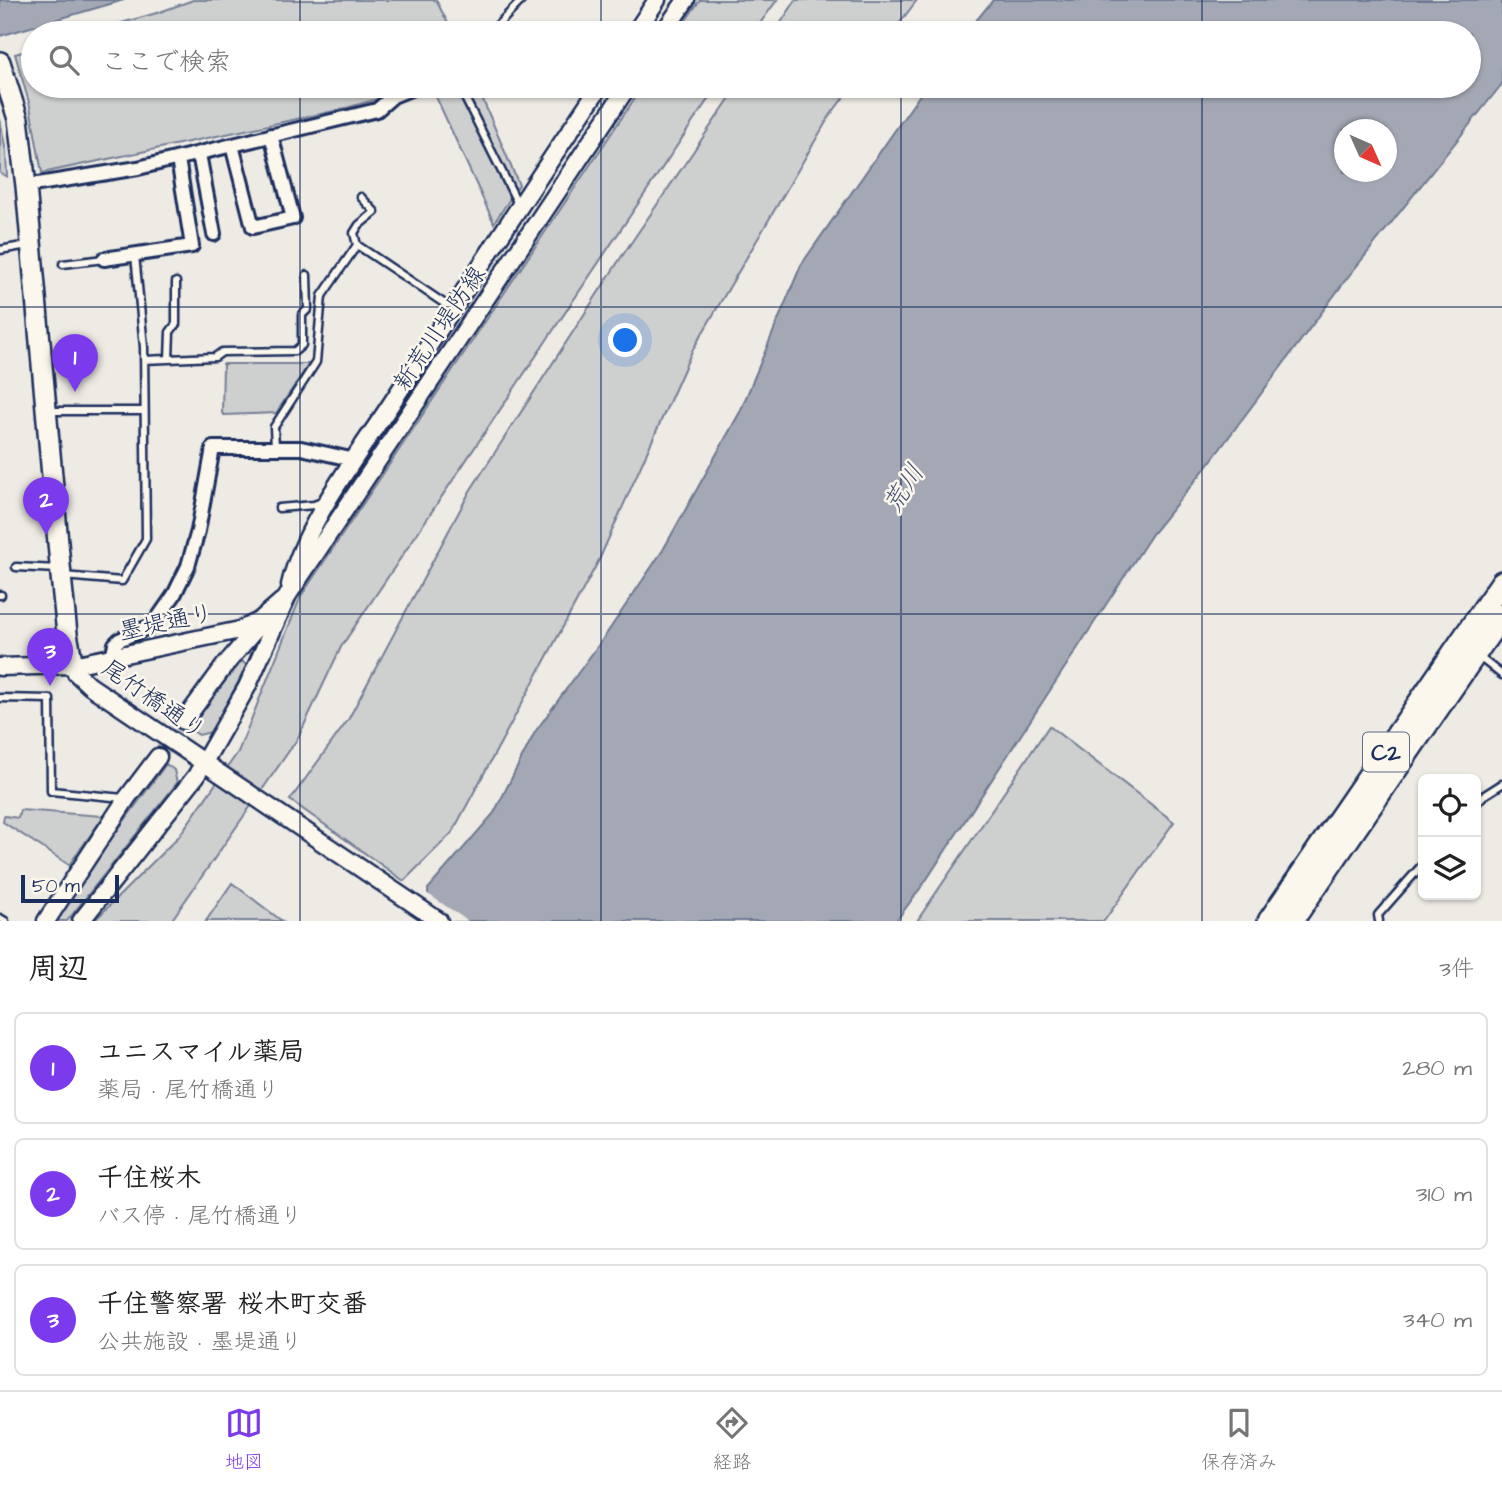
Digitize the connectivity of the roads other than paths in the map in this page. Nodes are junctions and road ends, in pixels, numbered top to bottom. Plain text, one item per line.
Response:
1 (522, 0) edge
2 (657, 0) edge
3 (686, 0) edge
4 (502, 21) edge
5 (643, 21) edge
6 (671, 21) edge
7 (0, 62) edge
8 (391, 98) edge
9 (465, 98) edge
10 (592, 98) edge
11 (620, 98) edge
12 (271, 135) junction
13 (232, 145) junction
14 (199, 154) junction
15 (178, 159) junction
16 (26, 186) junction
17 (361, 197) dead end
18 (519, 206) junction
19 (214, 234) dead end
20 (30, 245) junction
21 (357, 245) junction
22 (0, 250) edge
23 (135, 255) junction
24 (104, 259) joint
25 (63, 264) dead end
26 (307, 275) dead end
27 (176, 282) dead end
28 (452, 309) junction
29 (169, 359) junction
30 (144, 360) junction
31 (45, 411) junction
32 (144, 411) junction
33 (275, 447) junction
34 (355, 460) junction
35 (328, 502) junction
36 (279, 508) dead end
37 (16, 567) dead end
38 (60, 572) junction
39 (1502, 582) edge
40 (288, 595) junction
41 (1502, 599) edge
42 (269, 614) junction
43 (1502, 615) edge
44 (1502, 632) edge
45 (112, 657) junction
46 (1483, 660) junction
47 (73, 665) junction
48 (0, 667) edge
49 (1502, 675) edge
50 (0, 698) edge
51 (184, 721) tunnel mouth
52 (158, 757) tunnel mouth
53 (204, 763) junction
54 (1502, 784) edge
55 (127, 798) junction
56 (1481, 798) edge
57 (1418, 870) edge
58 (0, 918) edge
59 (5, 921) edge
60 (46, 921) edge
61 (81, 921) edge
62 (439, 921) edge
63 (1269, 921) edge
64 (1278, 921) edge
65 (1292, 921) edge
66 (1301, 921) edge
67 (1379, 921) edge

1 - 4 lane
2 - 5 main road
3 - 6 main road
7 - 16 main road, 尾竹橋通り
8 - 12 street
9 - 18 lane
10 - 18 main road, 新荒川堤防線
11 - 40 main road, 新荒川堤防線
12 - 13 street
12 - 13 street
13 - 14 street
14 - 15 street
14 - 19 street
15 - 16 street
15 - 23 street
16 - 20 main road, 尾竹橋通り
17 - 21 lane
18 - 28 main road, 新荒川堤防線
20 - 22 lane
20 - 31 main road, 尾竹橋通り
21 - 28 lane
21 - 33 lane
23 - 24 street
23 - 30 lane
24 - 25 lane
26 - 29 lane
27 - 29 lane
28 - 34 main road, 新荒川堤防線
29 - 30 lane
30 - 32 lane
31 - 32 lane
31 - 38 main road, 尾竹橋通り
32 - 38 lane
33 - 34 street
33 - 45 street
34 - 35 main road, 新荒川堤防線
35 - 36 lane
35 - 40 main road, 新荒川堤防線
37 - 38 lane
38 - 47 main road, 尾竹橋通り
39 - 63 highway, C2
40 - 42 main road, 墨堤通り
40 - 53 main road, 新荒川堤防線
41 - 64 main road
42 - 45 main road, 墨堤通り
42 - 51 main road
43 - 65 highway, C2
44 - 46 main road
45 - 47 main road, 墨堤通り
46 - 49 lane
46 - 66 main road
47 - 48 main road, 墨堤通り
47 - 53 main road, 尾竹橋通り
50 - 55 lane
52 - 55 main road
53 - 61 main road, 新荒川堤防線
53 - 62 main road, 尾竹橋通り
54 - 56 lane
55 - 60 main road
57 - 67 lane
58 - 59 lane

